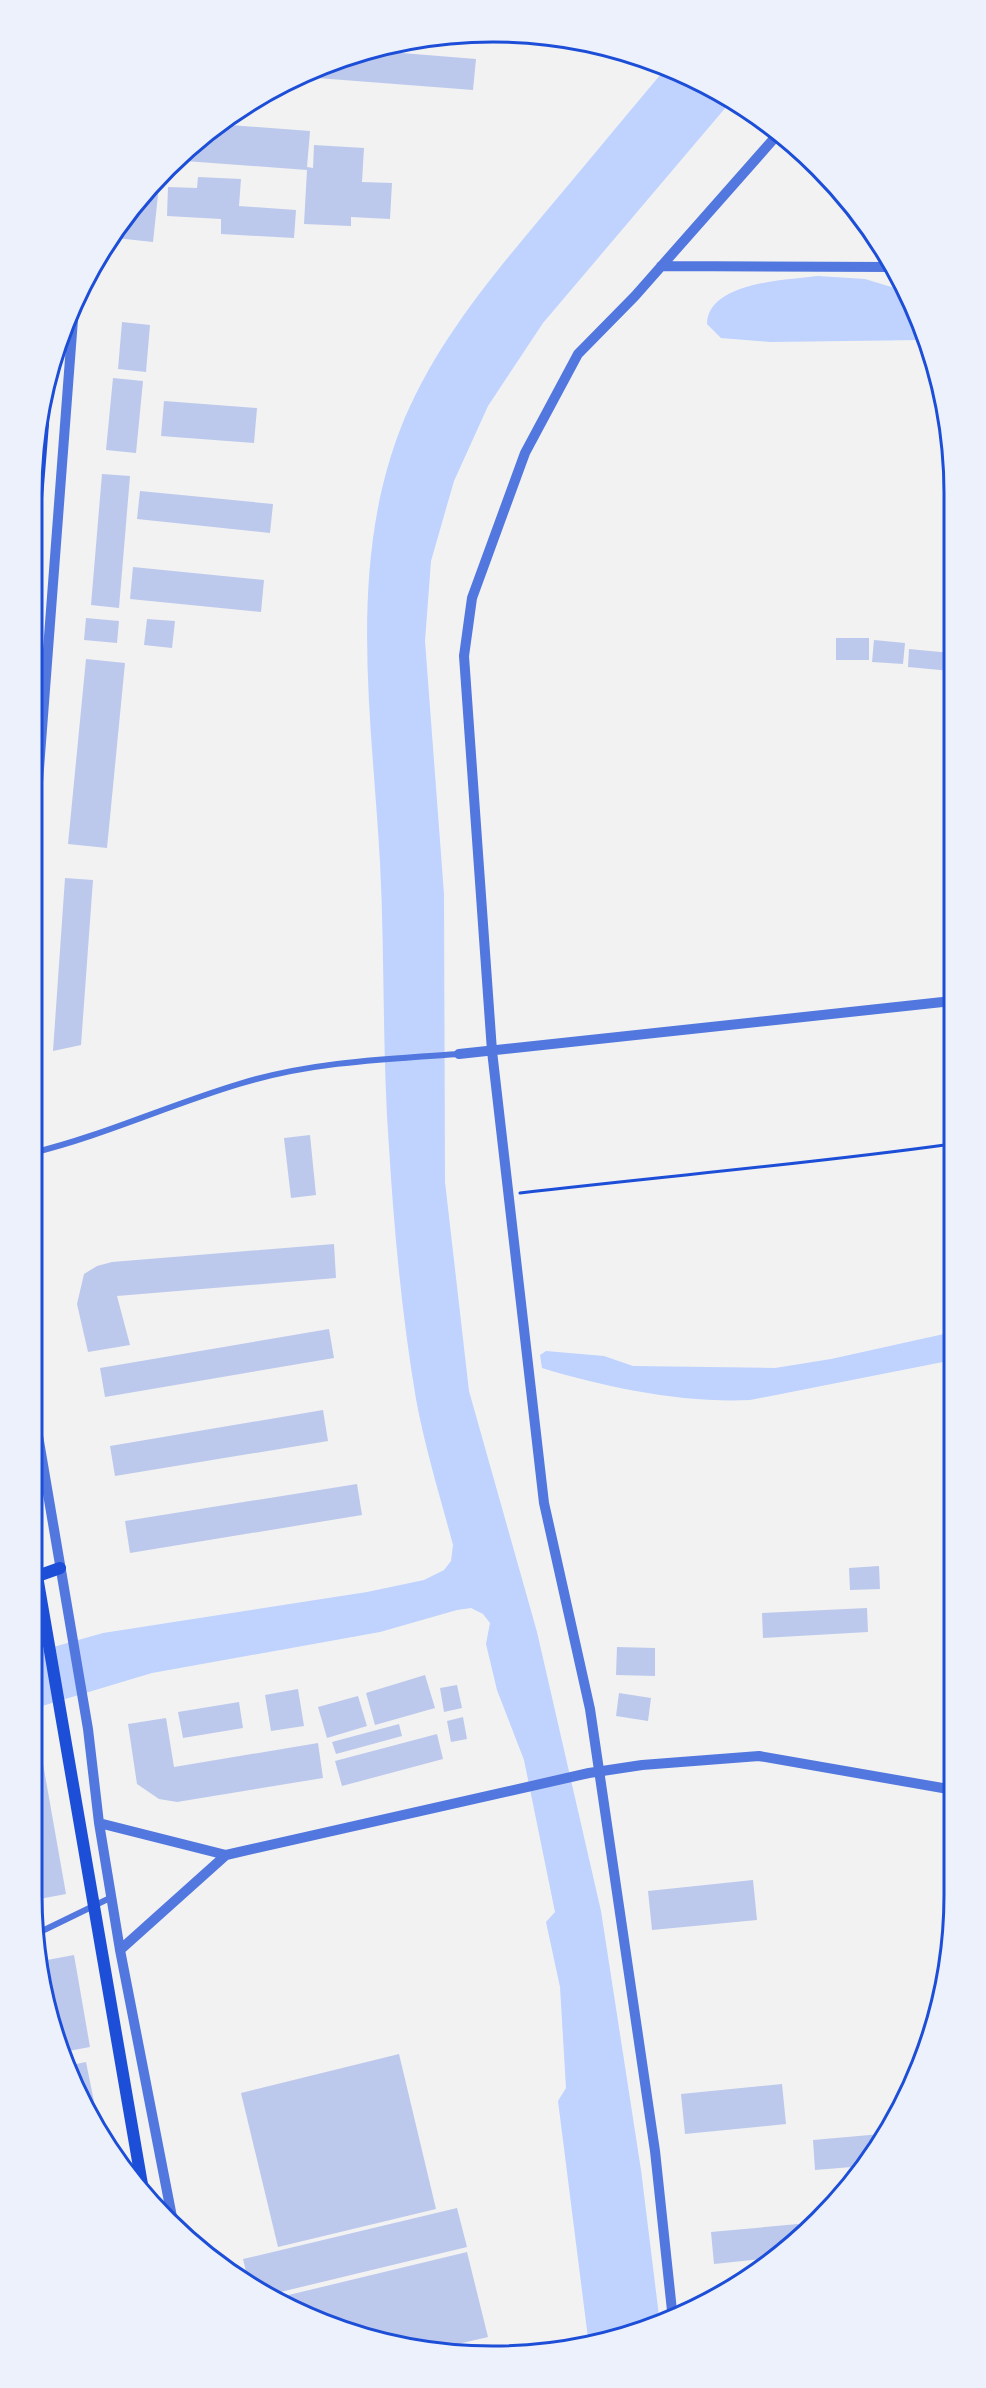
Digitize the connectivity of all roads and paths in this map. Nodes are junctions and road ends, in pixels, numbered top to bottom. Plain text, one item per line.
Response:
1 (773, 139) edge
2 (661, 266) junction
3 (883, 267) edge
4 (72, 331) edge
5 (42, 729) edge
6 (944, 1002) edge
7 (492, 1051) junction
8 (459, 1054) joint
9 (944, 1145) edge
10 (42, 1151) edge
11 (509, 1194) junction
12 (42, 1471) edge
13 (60, 1568) junction
14 (42, 1574) edge
15 (42, 1611) edge
16 (593, 1772) junction
17 (944, 1788) edge
18 (99, 1822) junction
19 (226, 1855) junction
20 (112, 1897) junction
21 (95, 1905) junction
22 (44, 1930) edge
23 (120, 1950) junction
24 (141, 2177) edge
25 (171, 2210) edge
26 (672, 2309) edge

1 - 2 street
2 - 3 street
2 - 7 street
4 - 5 street
6 - 7 street
7 - 8 street
7 - 11 street
8 - 10 street
9 - 11 path
11 - 16 street
12 - 13 street
13 - 14 main road
13 - 18 street
15 - 21 main road
16 - 17 street
16 - 19 street
16 - 26 street
18 - 19 street
18 - 20 street
19 - 23 street
20 - 21 street
20 - 23 street
21 - 22 street
21 - 24 main road
23 - 25 street

